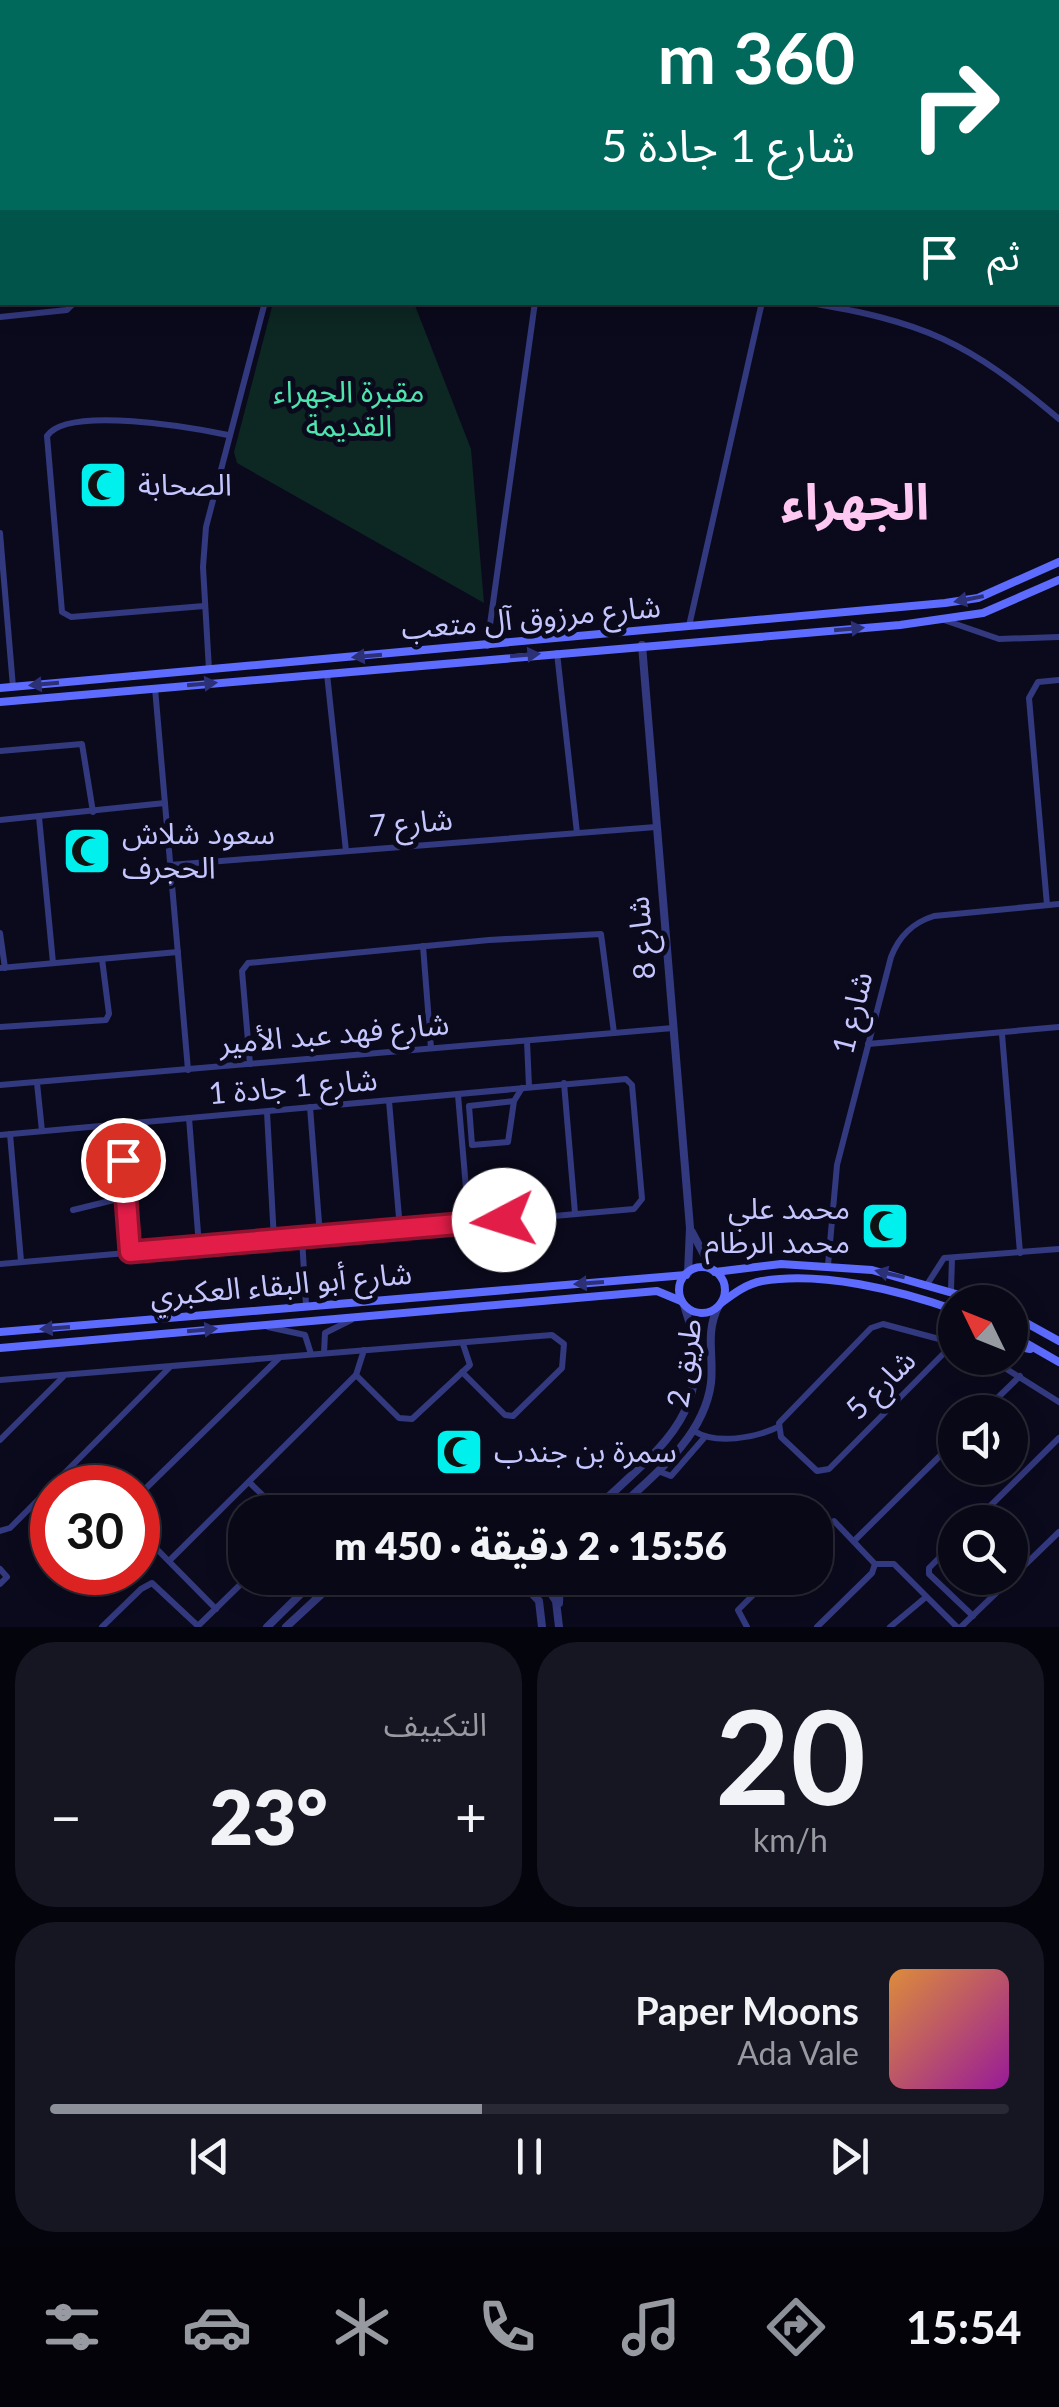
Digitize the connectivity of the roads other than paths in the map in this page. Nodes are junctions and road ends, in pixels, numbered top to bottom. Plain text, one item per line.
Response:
1 (73, 305) edge
2 (265, 305) edge
3 (535, 305) edge
4 (761, 305) edge
5 (822, 305) edge
6 (0, 317) edge
7 (1059, 419) edge
8 (228, 435) junction
9 (0, 533) edge
10 (1059, 562) edge
11 (1056, 583) edge
12 (204, 606) junction
13 (3, 613) edge
14 (943, 620) junction
15 (689, 626) junction
16 (1059, 637) edge
17 (642, 645) junction
18 (487, 646) junction
19 (419, 652) junction
20 (557, 652) junction
21 (398, 654) junction
22 (419, 666) junction
23 (398, 668) junction
24 (209, 670) junction
25 (327, 674) junction
26 (133, 677) junction
27 (112, 678) junction
28 (1059, 680) edge
29 (13, 687) junction
30 (0, 688) edge
31 (155, 688) junction
32 (134, 690) junction
33 (111, 692) junction
34 (0, 702) edge
35 (0, 751) edge
36 (165, 803) junction
37 (93, 812) junction
38 (39, 817) junction
39 (0, 820) edge
40 (656, 827) junction
41 (577, 833) junction
42 (346, 851) junction
43 (170, 865) junction
44 (1059, 904) edge
45 (1047, 906) junction
46 (0, 933) edge
47 (423, 946) junction
48 (178, 952) junction
49 (102, 959) junction
50 (53, 963) junction
51 (2, 968) edge
52 (0, 1027) edge
53 (673, 1028) junction
54 (1059, 1028) edge
55 (614, 1033) junction
56 (1002, 1034) junction
57 (526, 1041) junction
58 (868, 1044) junction
59 (431, 1048) junction
60 (250, 1064) junction
61 (188, 1070) junction
62 (36, 1083) junction
63 (564, 1084) junction
64 (0, 1085) edge
65 (526, 1087) junction
66 (458, 1094) junction
67 (514, 1100) junction
68 (390, 1101) junction
69 (310, 1107) junction
70 (267, 1111) junction
71 (189, 1118) junction
72 (120, 1124) junction
73 (42, 1131) junction
74 (0, 1134) edge
75 (10, 1134) junction
76 (126, 1197) junction
77 (72, 1210) dead end
78 (575, 1213) junction
79 (469, 1223) junction
80 (400, 1228) junction
81 (690, 1228) junction
82 (320, 1236) junction
83 (302, 1238) junction
84 (274, 1240) junction
85 (199, 1246) junction
86 (1059, 1249) edge
87 (130, 1252) junction
88 (1020, 1253) junction
89 (952, 1258) junction
90 (21, 1261) junction
91 (0, 1264) edge
92 (828, 1265) junction
93 (713, 1271) junction
94 (687, 1274) junction
95 (928, 1283) junction
96 (951, 1285) edge
97 (938, 1286) edge
98 (468, 1292) junction
99 (683, 1303) junction
100 (306, 1305) junction
101 (719, 1305) junction
102 (938, 1306) edge
103 (391, 1313) junction
104 (187, 1316) junction
105 (356, 1318) junction
106 (1028, 1324) edge
107 (262, 1326) junction
108 (0, 1332) edge
109 (104, 1338) junction
110 (938, 1339) edge
111 (1059, 1341) edge
112 (464, 1344) junction
113 (1028, 1344) edge
114 (0, 1348) edge
115 (364, 1350) junction
116 (1028, 1350) edge
117 (324, 1352) junction
118 (311, 1354) junction
119 (1046, 1354) junction
120 (279, 1358) junction
121 (938, 1361) edge
122 (1059, 1362) edge
123 (171, 1366) junction
124 (462, 1372) junction
125 (356, 1375) junction
126 (64, 1376) junction
127 (1020, 1376) joint
128 (0, 1380) edge
129 (1001, 1395) edge
130 (1059, 1402) edge
131 (778, 1427) junction
132 (694, 1431) junction
133 (704, 1438) junction
134 (1059, 1438) edge
135 (0, 1440) edge
136 (938, 1458) edge
137 (646, 1460) junction
138 (658, 1471) junction
139 (160, 1474) edge
140 (249, 1482) junction
141 (262, 1495) edge
142 (610, 1495) edge
143 (632, 1495) edge
144 (991, 1505) edge
145 (833, 1522) edge
146 (0, 1530) edge
147 (1059, 1532) edge
148 (855, 1540) junction
149 (160, 1551) edge
150 (938, 1560) edge
151 (170, 1561) junction
152 (874, 1564) junction
153 (0, 1570) edge
154 (938, 1583) edge
155 (0, 1584) edge
156 (938, 1594) edge
157 (230, 1595) edge
158 (300, 1595) edge
159 (307, 1595) edge
160 (320, 1595) edge
161 (534, 1595) edge
162 (550, 1595) edge
163 (560, 1595) edge
164 (753, 1595) edge
165 (950, 1595) edge
166 (928, 1600) junction
167 (311, 1603) junction
168 (216, 1609) junction
169 (560, 1612) junction
170 (973, 1616) junction
171 (198, 1626) edge
172 (102, 1627) edge
173 (267, 1627) edge
174 (286, 1627) edge
175 (542, 1627) edge
176 (559, 1627) edge
177 (747, 1627) edge
178 (817, 1627) edge
179 (890, 1627) edge
180 (959, 1627) edge

1 - 6 street
2 - 8 street
3 - 18 street
4 - 15 street
5 - 7 street
8 - 12 street
8 - 12 street
9 - 13 street
10 -> 15 main road, شارع مرزوق آل متعب
11 - 14 main road, شارع مرزوق آل متعب
12 - 24 street
13 - 29 street
14 - 16 street
17 -> 14 main road, شارع مرزوق آل متعب
15 - 18 main road, شارع مرزوق آل متعب
17 - 20 main road, شارع مرزوق آل متعب
17 - 40 street, شارع 8
18 - 19 main road, شارع مرزوق آل متعب
19 - 21 main road, شارع مرزوق آل متعب
19 - 22 main road
22 -> 20 main road, شارع مرزوق آل متعب
20 - 41 street
21 - 23 main road
21 -> 24 main road, شارع مرزوق آل متعب
22 - 23 main road, شارع مرزوق آل متعب
23 - 25 main road, شارع مرزوق آل متعب
24 - 26 main road, شارع مرزوق آل متعب
31 -> 25 main road, شارع مرزوق آل متعب
25 - 42 street
26 - 27 main road, شارع مرزوق آل متعب
26 - 32 main road
27 -> 29 main road, شارع مرزوق آل متعب
27 - 33 main road
28 - 45 street
29 - 30 main road, شارع مرزوق آل متعب
31 - 32 main road, شارع مرزوق آل متعب
31 - 36 street
32 - 33 main road, شارع مرزوق آل متعب
33 - 34 main road, شارع مرزوق آل متعب
35 - 37 street
36 - 37 street
36 - 43 street
37 - 38 street
38 - 39 street
38 - 50 street
40 - 41 street, شارع 7
40 - 53 street, شارع 8
41 - 42 street, شارع 7
42 - 43 street, شارع 7
43 - 48 street
44 - 45 street, شارع 1
45 - 58 street, شارع 1
46 - 51 street
47 - 55 street
47 - 59 street
47 - 60 street
48 - 49 street
48 - 61 street
49 - 50 street
49 - 52 street
50 - 51 street
53 - 55 street, شارع فهد عبد الأمير
53 - 81 street, شارع 8
54 - 56 street
55 - 57 street, شارع فهد عبد الأمير
56 - 58 street
56 - 88 street
57 - 59 street, شارع فهد عبد الأمير
57 - 65 street
58 - 92 street, شارع 1
59 - 60 street, شارع فهد عبد الأمير
60 - 61 street, شارع فهد عبد الأمير
61 - 62 street, شارع فهد عبد الأمير
62 - 64 street, شارع فهد عبد الأمير
62 - 73 street
63 - 65 street, شارع 1 جادة 1
63 - 78 street
63 - 78 street, شارع 1 جادة 1
65 - 66 street, شارع 1 جادة 1
65 - 67 street
66 - 68 street, شارع 1 جادة 1
66 - 79 street
67 - 67 street
68 - 69 street, شارع 1 جادة 1
68 - 80 street
69 - 70 street, شارع 1 جادة 1
69 - 82 street
70 - 71 street, شارع 1 جادة 1
70 - 84 street
71 - 72 street, شارع 1 جادة 1
71 - 85 street
72 - 73 street, شارع 1 جادة 1
72 - 76 street
73 - 75 street, شارع 1 جادة 1
74 - 75 street, شارع 1 جادة 1
75 - 90 street
76 - 77 street
76 - 87 street
78 - 79 street, شارع 1 جادة 1
79 - 80 street, شارع 1 جادة 1
80 - 82 street, شارع 1 جادة 1
81 - 93 street, شارع 8
81 - 94 street, شارع 8
82 - 83 street, شارع 1 جادة 1
83 - 84 street, شارع 1 جادة 1
83 - 100 street
84 - 85 street, شارع 1 جادة 1
85 - 87 street, شارع 1 جادة 1
86 - 88 street
87 - 90 street, شارع 1 جادة 1
88 - 89 street
89 - 95 street
89 - 96 street
90 - 91 street, شارع 1 جادة 1
92 - 93 main road
95 -> 92 main road
93 - 94 main road
93 - 101 main road
94 -> 98 main road, شارع أبو البقاء العكبري
94 - 99 main road
95 - 97 main road
98 - 100 main road, شارع أبو البقاء العكبري
98 - 103 main road
99 - 101 main road
99 - 103 main road, شارع أبو البقاء العكبري
99 - 137 street, طريق 2
100 - 104 main road, شارع أبو البقاء العكبري
101 - 102 main road
101 - 132 street, طريق 2
103 - 105 main road, شارع أبو البقاء العكبري
104 -> 108 main road, شارع أبو البقاء العكبري
104 - 109 main road
105 - 107 main road, شارع أبو البقاء العكبري
105 - 117 street
106 - 111 main road
109 -> 107 main road, شارع أبو البقاء العكبري
107 - 118 street
109 - 114 main road, شارع أبو البقاء العكبري
110 - 131 street, شارع 5
112 - 115 street
112 - 124 street
112 - 124 street
113 - 119 main road
115 - 117 street
115 - 125 street
116 - 119 main road
117 - 118 street
118 - 120 street
119 - 122 main road
120 - 123 street
120 - 139 street
121 - 131 street, شارع 5
123 - 126 street
123 - 146 street
124 - 125 street
125 - 140 street
126 - 128 street
126 - 135 street
127 - 129 street
127 - 130 street
131 - 133 street
132 - 133 street
132 - 138 street, طريق 2
133 - 138 street
134 - 144 street
136 - 148 street
137 - 138 street
137 - 142 street, طريق 2
138 - 143 street, طريق 2
140 - 141 street
140 - 151 street
145 - 148 street
147 - 170 street
148 - 152 street
149 - 151 street
150 - 154 street
151 - 168 street
152 - 166 street
152 - 178 street
153 - 155 street
156 - 166 street
157 - 168 street
158 - 173 street
159 - 167 street
160 - 167 street
161 - 175 street
162 - 169 street
163 - 169 street
164 - 177 street
165 - 170 street
166 - 179 street
166 - 180 street
167 - 174 street
168 - 171 street
169 - 176 street
170 - 180 street
171 - 172 street

